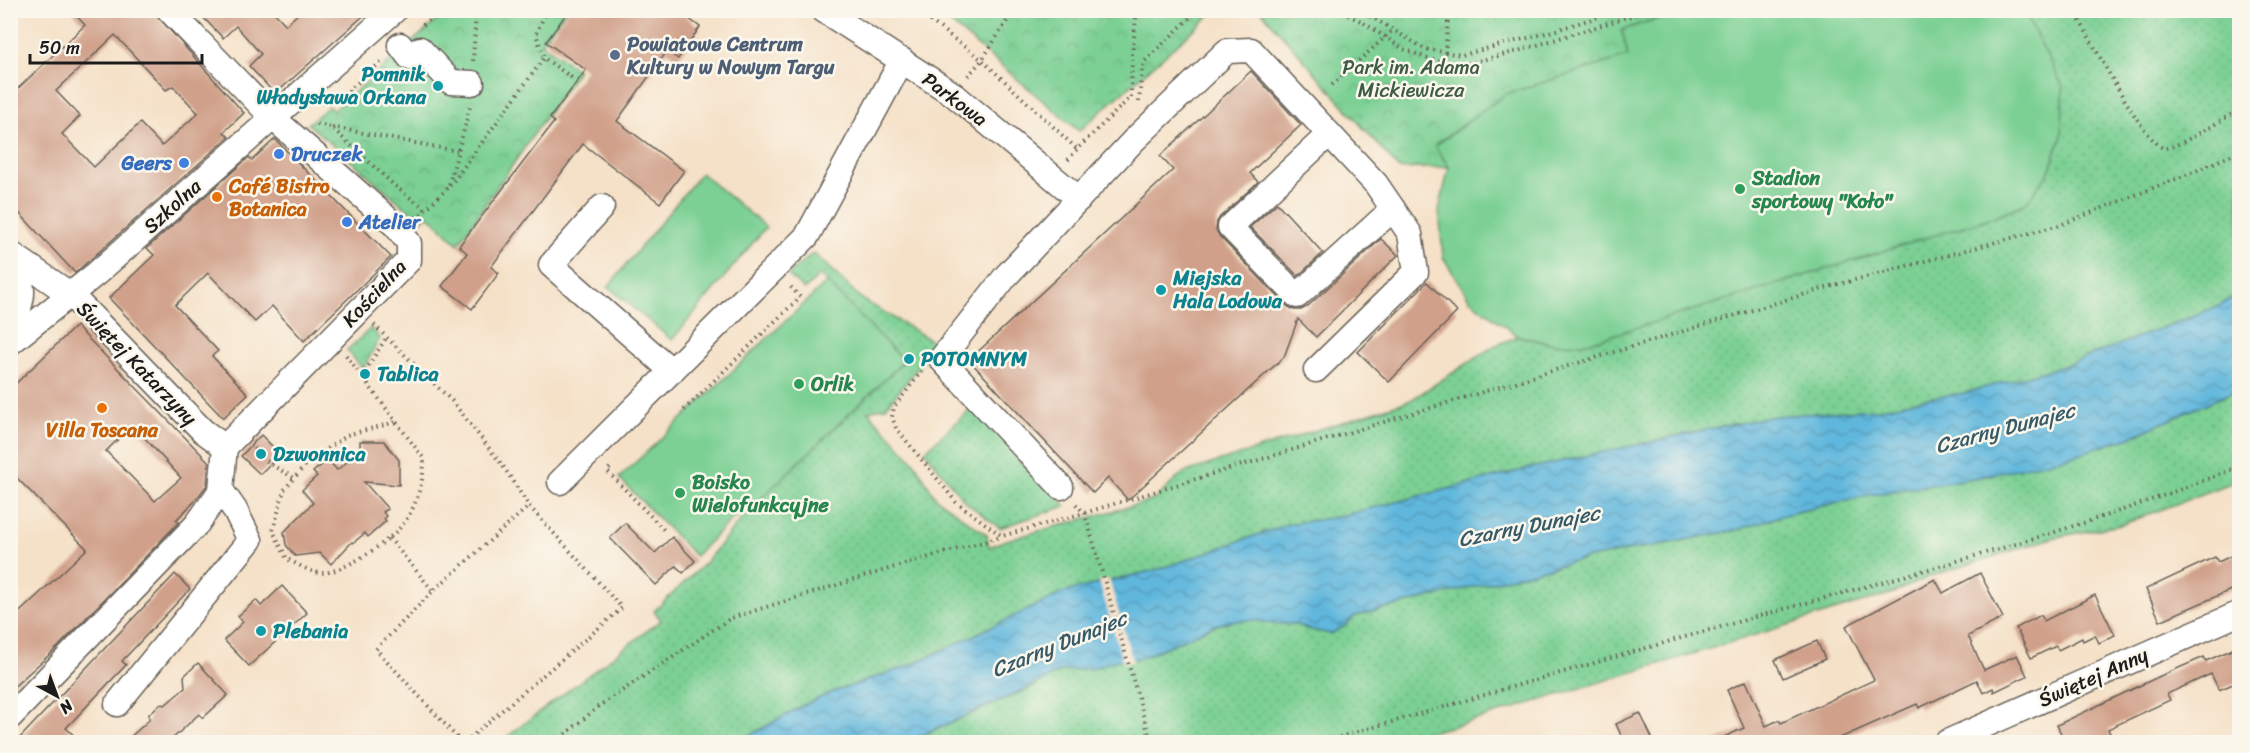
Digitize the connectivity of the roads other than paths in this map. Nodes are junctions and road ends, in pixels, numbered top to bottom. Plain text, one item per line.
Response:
1 (169, 10) edge
2 (395, 10) edge
3 (823, 10) edge
4 (400, 45) dead end
5 (902, 60) junction
6 (472, 83) road end
7 (272, 117) junction
8 (1329, 134) junction
9 (1078, 199) junction
10 (603, 207) dead end
11 (1393, 209) junction
12 (10, 254) edge
13 (71, 295) junction
14 (10, 331) edge
15 (10, 343) edge
16 (1316, 370) dead end
17 (672, 371) junction
18 (225, 447) junction
19 (560, 482) dead end
20 (1061, 487) dead end
21 (221, 490) junction
22 (2240, 613) edge
23 (117, 704) dead end
24 (10, 717) edge
25 (1947, 742) edge

1 - 7 street, Kościelna
2 - 7 street, Szkolna
3 - 5 street, Parkowa
4 - 6 street
5 - 9 street, Parkowa
5 - 17 street
7 - 13 street, Szkolna
7 - 18 street, Kościelna
8 - 9 street
8 - 11 street
8 - 11 street
9 - 20 street
10 - 17 street
11 - 16 street
12 - 13 street, Świętej Katarzyny
12 - 14 street
13 - 15 street, Szkolna
13 - 18 street, Świętej Katarzyny
17 - 19 street
18 - 21 street
21 - 23 street
21 - 24 street
22 - 25 street, Świętej Anny

